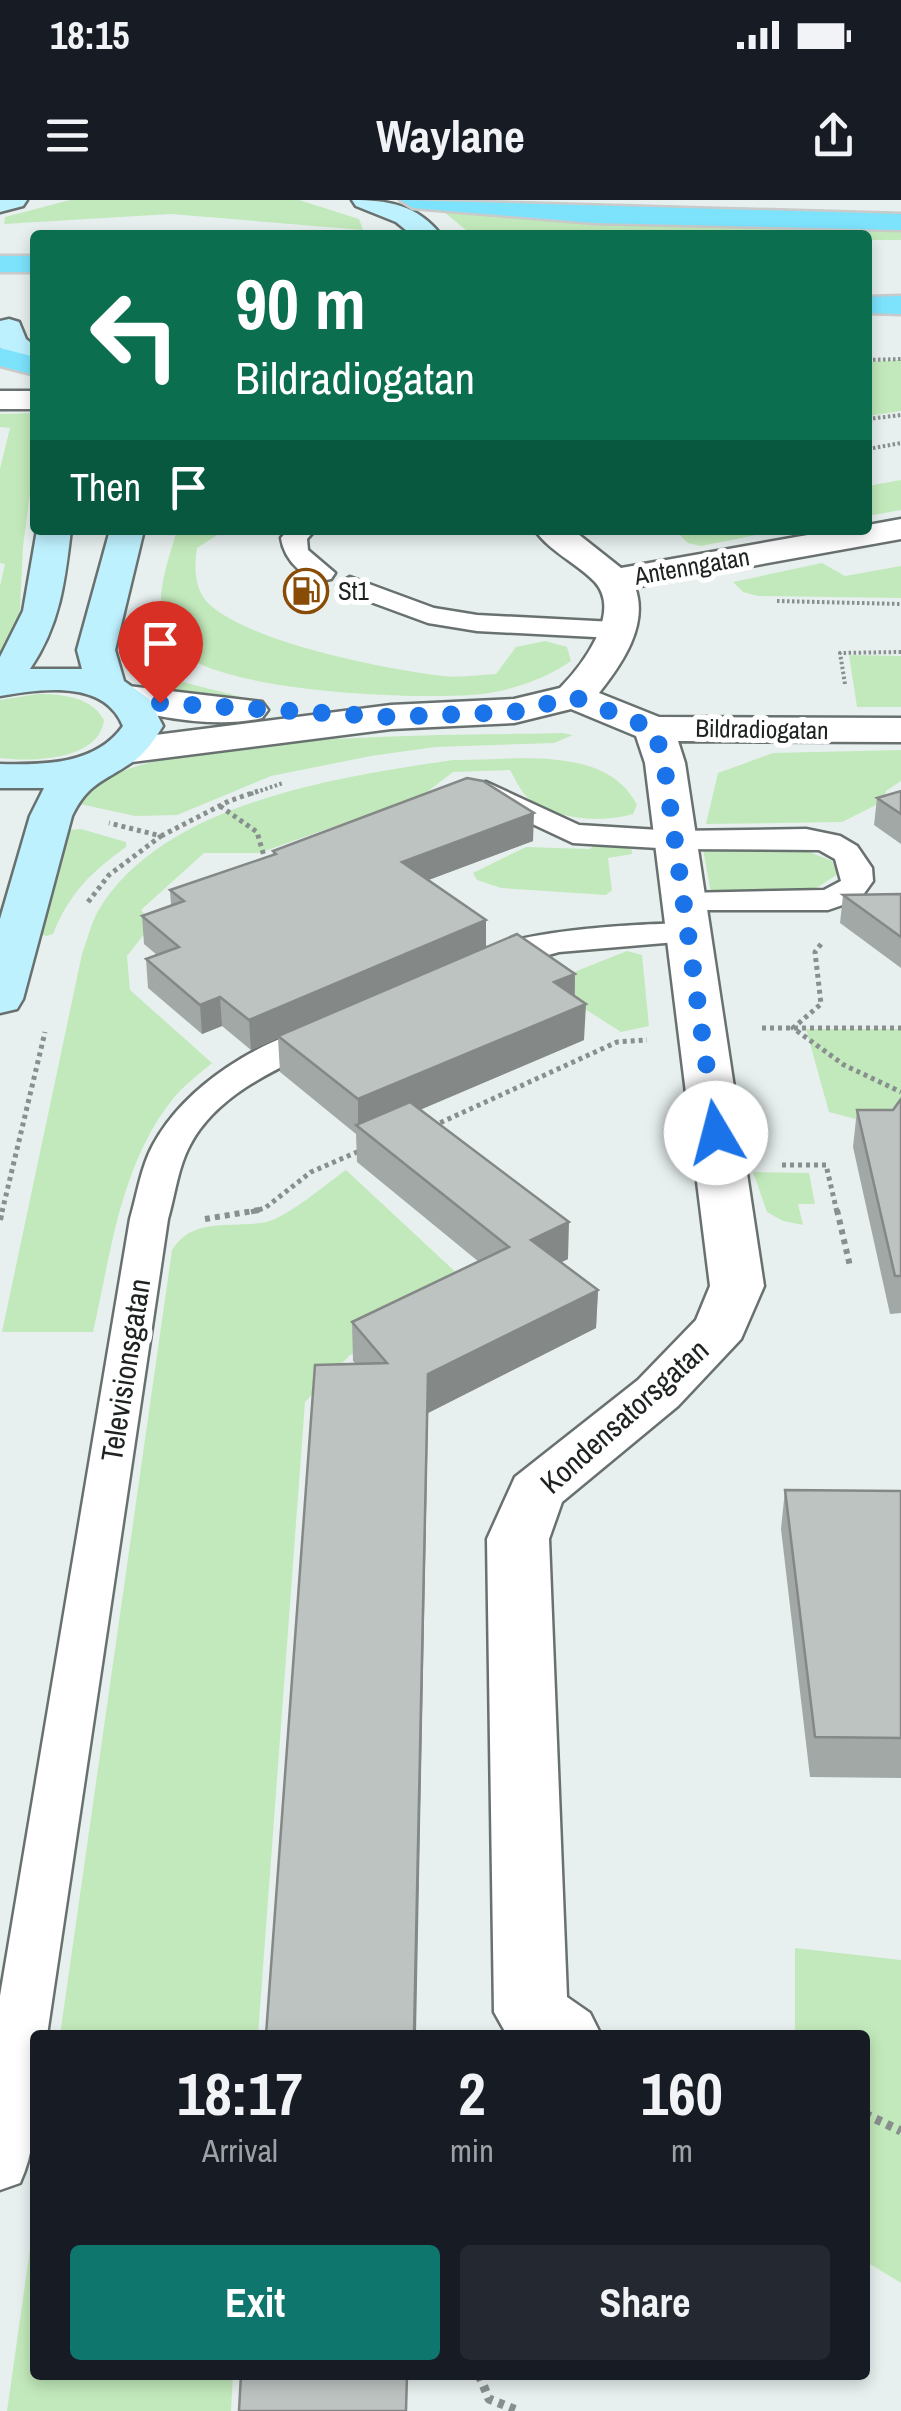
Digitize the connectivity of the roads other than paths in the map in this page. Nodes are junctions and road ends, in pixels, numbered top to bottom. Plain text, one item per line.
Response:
1 (14, 200) edge
2 (365, 200) edge
3 (468, 200) edge
4 (0, 204) edge
5 (509, 208) junction
6 (420, 220) edge
7 (901, 222) edge
8 (0, 242) edge
9 (30, 242) edge
10 (0, 264) edge
11 (30, 264) edge
12 (872, 305) edge
13 (901, 305) edge
14 (15, 329) edge
15 (0, 357) edge
16 (30, 359) edge
17 (30, 362) edge
18 (0, 400) edge
19 (30, 400) edge
20 (901, 530) edge
21 (53, 535) edge
22 (126, 535) edge
23 (297, 535) edge
24 (558, 535) edge
25 (322, 572) dead end
26 (614, 580) junction
27 (350, 585) dead end
28 (614, 630) junction
29 (0, 681) edge
30 (117, 692) junction
31 (574, 697) junction
32 (391, 717) junction
33 (654, 729) junction
34 (901, 730) edge
35 (109, 758) junction
36 (0, 776) edge
37 (464, 792) edge
38 (675, 840) junction
39 (686, 918) junction
40 (456, 976) edge
41 (0, 999) edge
42 (370, 1014) edge
43 (557, 2030) edge
44 (0, 2164) edge

1 - 4 street
2 - 6 street
3 - 5 main road
5 - 6 main road
5 - 7 main road
8 - 9 main road
10 - 11 main road
12 - 13 main road
14 - 16 street
15 - 17 main road
18 - 19 street
20 - 26 street, Antenngatan
21 - 29 street
22 - 30 street
23 - 25 lane
24 - 26 street
26 - 28 street, Antenngatan
27 - 28 lane
28 - 31 street, Antenngatan
29 - 30 street
30 - 32 street
30 - 35 street
31 - 32 street
31 - 33 street, Bildradiogatan
32 - 35 street
33 - 34 street, Bildradiogatan
33 - 38 street, Kondensatorsgatan
35 - 36 street
35 - 41 street
37 - 38 lane
38 - 39 street, Kondensatorsgatan
38 - 39 lane
39 - 40 lane
39 - 43 street, Kondensatorsgatan
42 - 44 lane, Televisionsgatan

